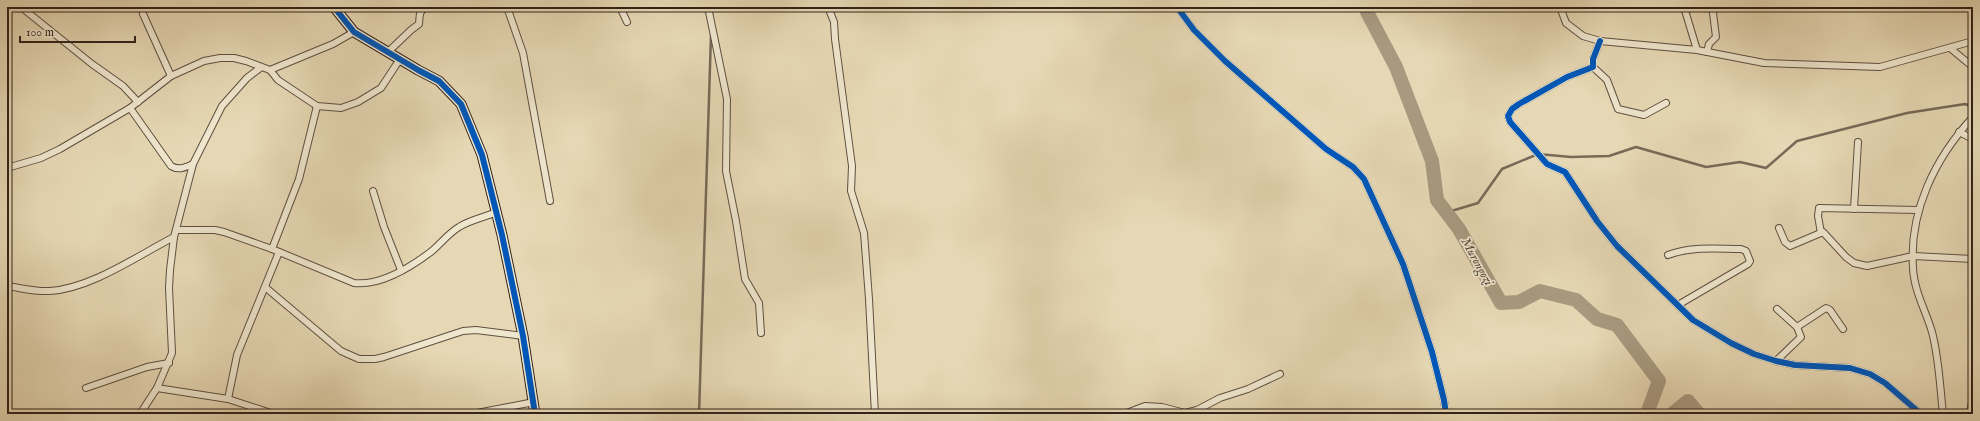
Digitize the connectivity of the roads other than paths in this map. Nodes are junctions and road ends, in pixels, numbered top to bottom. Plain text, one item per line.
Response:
1 (21, 7) edge
2 (334, 7) edge
3 (426, 7) edge
4 (507, 7) edge
5 (620, 7) edge
6 (708, 7) edge
7 (828, 7) edge
8 (1177, 7) edge
9 (1560, 7) edge
10 (1684, 7) edge
11 (1715, 7) edge
12 (143, 14) dead end
13 (627, 22) dead end
14 (354, 32) junction
15 (1600, 41) junction
16 (1973, 41) edge
17 (1950, 48) junction
18 (1697, 50) junction
19 (388, 52) junction
20 (1707, 52) junction
21 (400, 59) junction
22 (1593, 67) junction
23 (1973, 67) edge
24 (260, 68) junction
25 (270, 70) junction
26 (171, 76) junction
27 (138, 102) junction
28 (1666, 103) dead end
29 (317, 106) junction
30 (130, 108) junction
31 (1973, 117) edge
32 (1959, 132) junction
33 (1973, 139) edge
34 (1858, 142) dead end
35 (193, 164) junction
36 (7, 168) edge
37 (373, 190) dead end
38 (550, 201) dead end
39 (1854, 210) junction
40 (1918, 210) junction
41 (497, 212) junction
42 (1779, 228) dead end
43 (1821, 233) junction
44 (175, 234) junction
45 (272, 249) junction
46 (279, 252) junction
47 (1668, 255) dead end
48 (1913, 256) junction
49 (1973, 259) edge
50 (402, 270) junction
51 (7, 286) edge
52 (265, 287) junction
53 (1678, 305) junction
54 (1777, 309) dead end
55 (1797, 327) junction
56 (1843, 329) dead end
57 (761, 333) dead end
58 (523, 336) junction
59 (1776, 361) junction
60 (169, 363) junction
61 (1280, 374) dead end
62 (86, 388) dead end
63 (157, 388) junction
64 (1973, 395) edge
65 (228, 399) junction
66 (534, 402) junction
67 (140, 414) edge
68 (274, 414) edge
69 (472, 414) edge
70 (536, 414) edge
71 (875, 414) edge
72 (1124, 414) edge
73 (1446, 414) edge
74 (1921, 414) edge
75 (1943, 414) edge
76 (1970, 414) edge

1 - 27 street
2 - 14 street
3 - 19 street
4 - 38 street
5 - 13 street
6 - 57 street
7 - 71 street
8 - 73 street
9 - 15 street
10 - 18 street
11 - 20 street
12 - 26 street
14 - 19 street
14 - 25 street
15 - 18 street
15 - 22 street
16 - 17 street
17 - 20 street
17 - 23 street
18 - 20 street
19 - 21 street
21 - 29 street
21 - 41 street
22 - 28 street
22 - 53 street
24 - 25 street
24 - 26 street
24 - 35 street
25 - 29 street
26 - 27 street
27 - 30 street
29 - 45 street
30 - 35 street
30 - 36 street
31 - 32 street
32 - 33 street
32 - 40 street
34 - 39 street
35 - 44 street
37 - 50 street
39 - 40 street
39 - 43 street
40 - 48 street
41 - 50 street
41 - 58 street
42 - 43 street
43 - 48 street
44 - 45 street
44 - 51 street
44 - 60 street
45 - 46 street
46 - 50 street
46 - 52 street
47 - 53 street
48 - 49 street
48 - 75 street
52 - 58 street
52 - 65 street
53 - 59 street
54 - 55 street
55 - 56 street
55 - 59 street
58 - 66 street
59 - 74 street
60 - 62 street
60 - 63 street
61 - 72 street
63 - 65 street
63 - 67 street
64 - 76 street
65 - 68 street
66 - 69 street
66 - 70 street

